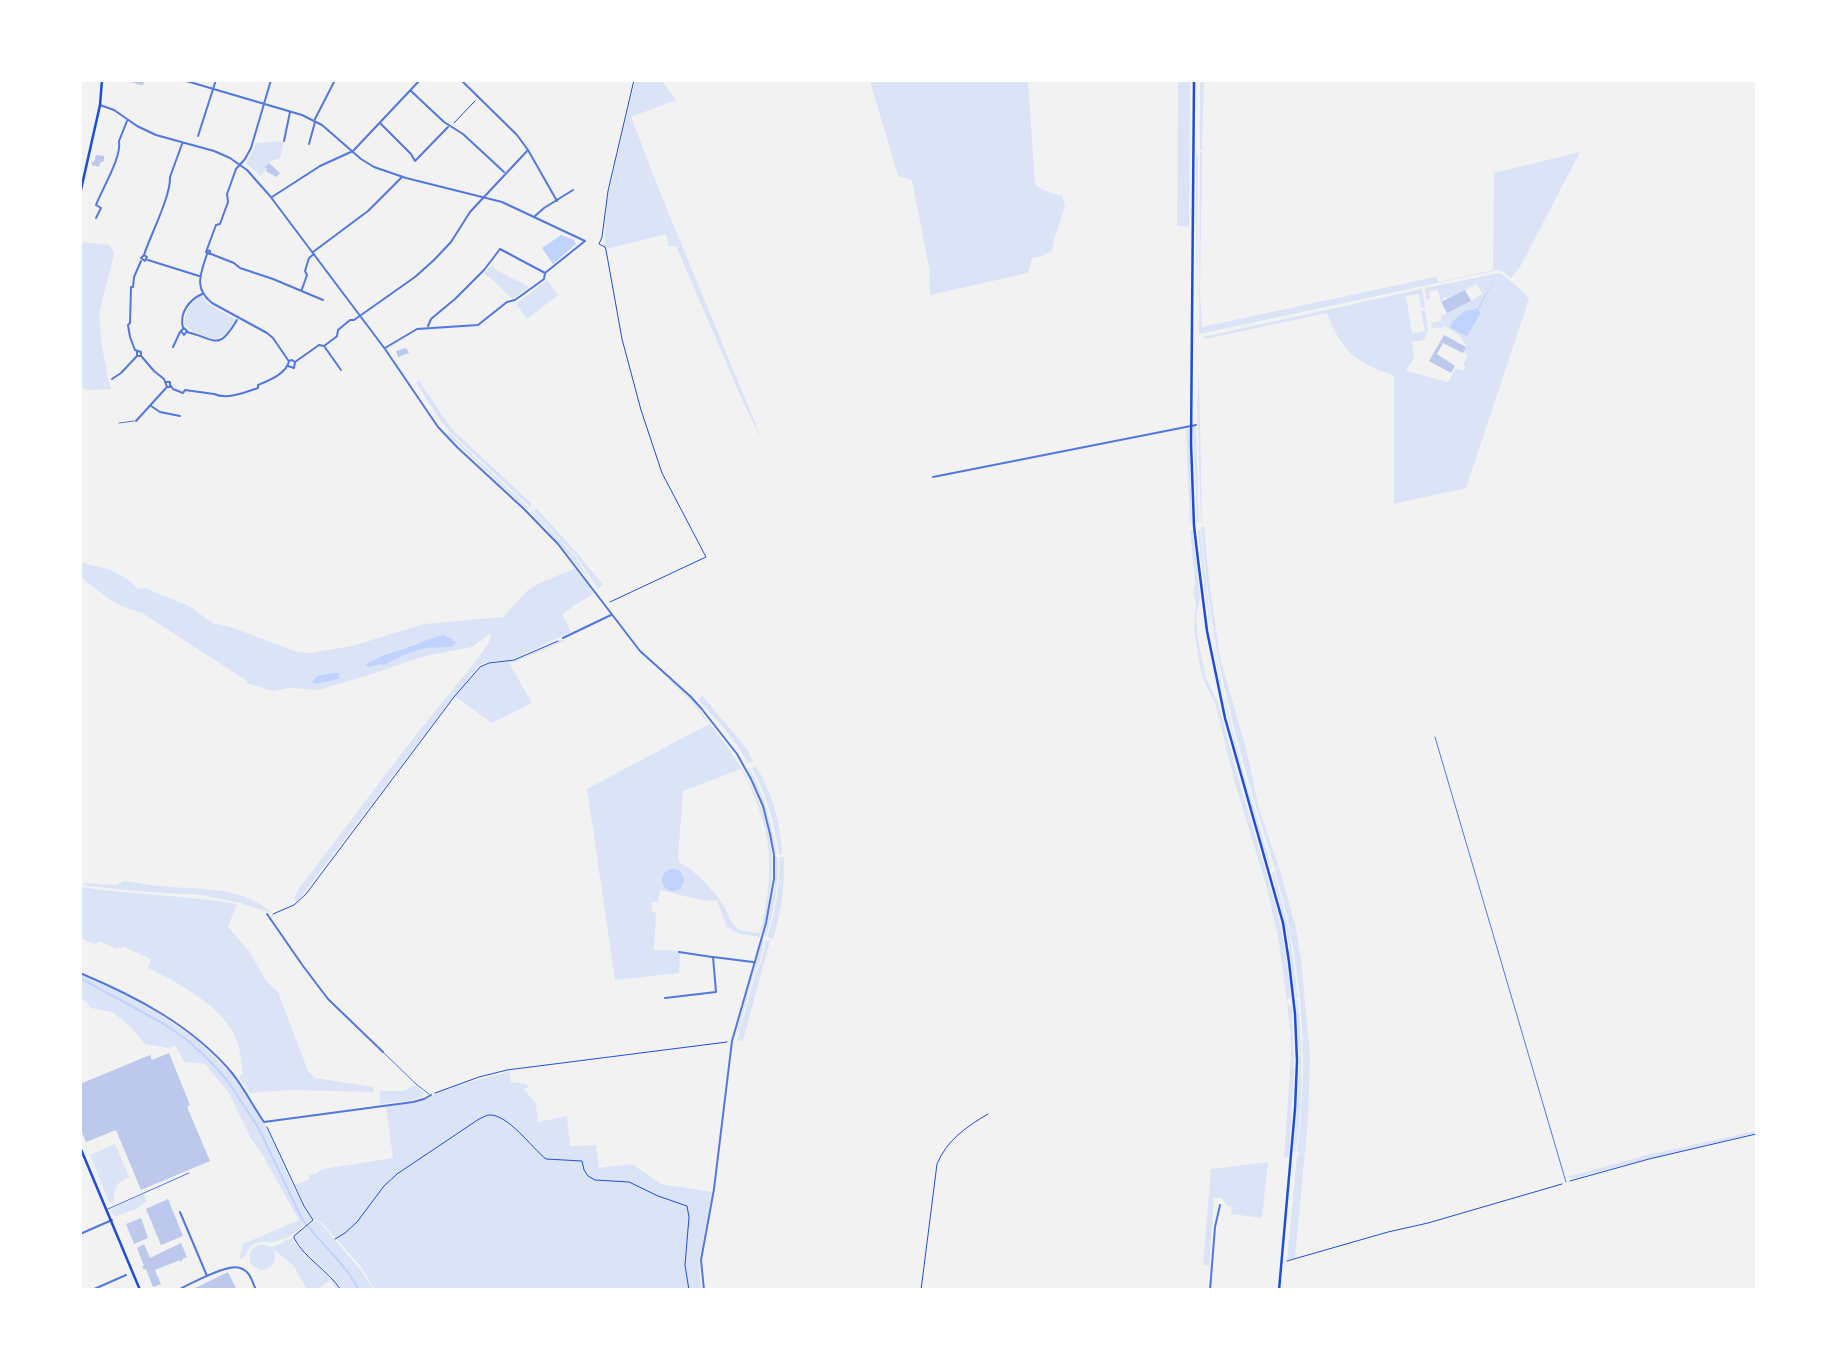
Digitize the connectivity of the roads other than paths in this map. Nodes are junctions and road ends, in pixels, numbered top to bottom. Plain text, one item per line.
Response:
1 (102, 80) edge
2 (183, 80) edge
3 (216, 80) edge
4 (271, 80) edge
5 (335, 80) edge
6 (420, 80) edge
7 (461, 80) edge
8 (1194, 80) edge
9 (213, 90) junction
10 (410, 90) junction
11 (264, 104) junction
12 (100, 105) junction
13 (291, 111) junction
14 (128, 120) junction
15 (315, 120) junction
16 (380, 122) junction
17 (449, 127) junction
18 (198, 136) dead end
19 (284, 141) dead end
20 (183, 143) junction
21 (309, 144) dead end
22 (528, 150) junction
23 (353, 151) junction
24 (240, 165) junction
25 (505, 173) junction
26 (402, 176) junction
27 (573, 190) dead end
28 (80, 194) edge
29 (271, 197) junction
30 (484, 197) junction
31 (557, 201) junction
32 (535, 217) junction
33 (96, 218) dead end
34 (208, 252) junction
35 (313, 253) junction
36 (144, 255) junction
37 (147, 259) junction
38 (142, 260) junction
39 (545, 273) junction
40 (200, 277) junction
41 (301, 290) junction
42 (203, 293) junction
43 (323, 300) dead end
44 (360, 316) junction
45 (238, 318) junction
46 (428, 327) junction
47 (182, 330) junction
48 (187, 332) junction
49 (173, 346) dead end
50 (324, 346) junction
51 (384, 349) junction
52 (139, 354) junction
53 (289, 361) junction
54 (295, 362) junction
55 (288, 366) junction
56 (341, 370) dead end
57 (112, 379) dead end
58 (166, 382) junction
59 (171, 386) junction
60 (166, 387) junction
61 (150, 405) junction
62 (180, 416) dead end
63 (136, 421) joint
64 (119, 423) dead end
65 (1194, 425) junction
66 (933, 477) dead end
67 (612, 615) junction
68 (563, 638) road end
69 (1435, 737) dead end
70 (267, 914) road end
71 (679, 952) dead end
72 (713, 957) junction
73 (754, 962) junction
74 (81, 973) edge
75 (665, 998) dead end
76 (383, 1052) joint
77 (431, 1095) joint
78 (80, 1147) edge
79 (189, 1173) dead end
80 (1566, 1182) road end
81 (1220, 1205) dead end
82 (108, 1209) junction
83 (180, 1212) dead end
84 (112, 1220) junction
85 (80, 1234) edge
86 (126, 1275) dead end
87 (207, 1277) junction
88 (101, 1288) edge
89 (92, 1290) edge
90 (141, 1290) edge
91 (178, 1290) edge
92 (256, 1290) edge
93 (704, 1290) edge
94 (1210, 1290) edge
95 (1279, 1290) edge

1 - 12 main road
2 - 9 street
3 - 9 street
4 - 11 street
5 - 15 street
6 - 10 street
7 - 22 street
8 - 65 main road
9 - 11 street
9 - 18 street
10 - 16 street
10 - 17 street
11 - 13 street
11 - 24 street
12 - 14 street
12 - 28 main road
13 - 15 street
13 - 19 street
14 - 20 street
14 - 33 street
15 - 21 street
15 - 23 street
16 - 17 street
16 - 23 street
17 - 25 street
20 - 24 street
20 - 36 street
22 - 25 street
22 - 31 street
23 - 26 street
23 - 29 street
24 - 29 street
24 - 34 street
25 - 30 street
26 - 30 street
26 - 35 street
27 - 31 street
29 - 35 street
30 - 32 street
30 - 44 street
31 - 32 street
32 - 39 street
34 - 40 street
34 - 41 street
35 - 41 street
35 - 44 street
36 - 37 street
36 - 38 street
37 - 38 street
37 - 40 street
38 - 52 street
39 - 46 street
39 - 46 street
40 - 42 street
41 - 43 street
42 - 45 street
42 - 47 street
44 - 50 street
44 - 51 street
45 - 48 street
45 - 53 street
46 - 51 street
47 - 48 street
47 - 48 street
47 - 49 street
50 - 54 street
50 - 56 street
51 - 67 street
52 - 57 street
52 - 58 street
53 - 54 street
53 - 55 street
54 - 55 street
55 - 59 street
58 - 59 street
58 - 60 street
59 - 60 street
60 - 61 street
61 - 62 street
61 - 63 street
63 - 64 lane
65 - 66 street
65 - 95 main road
67 - 68 street
67 - 73 street
69 - 80 lane
70 - 76 street
71 - 72 street
72 - 73 street
72 - 75 street
73 - 93 street
74 - 77 street
76 - 77 lane
78 - 82 main road
79 - 82 lane
81 - 94 street
82 - 84 main road
83 - 87 street
84 - 85 street
84 - 90 main road
86 - 88 street
87 - 91 street
87 - 92 street
88 - 89 street

